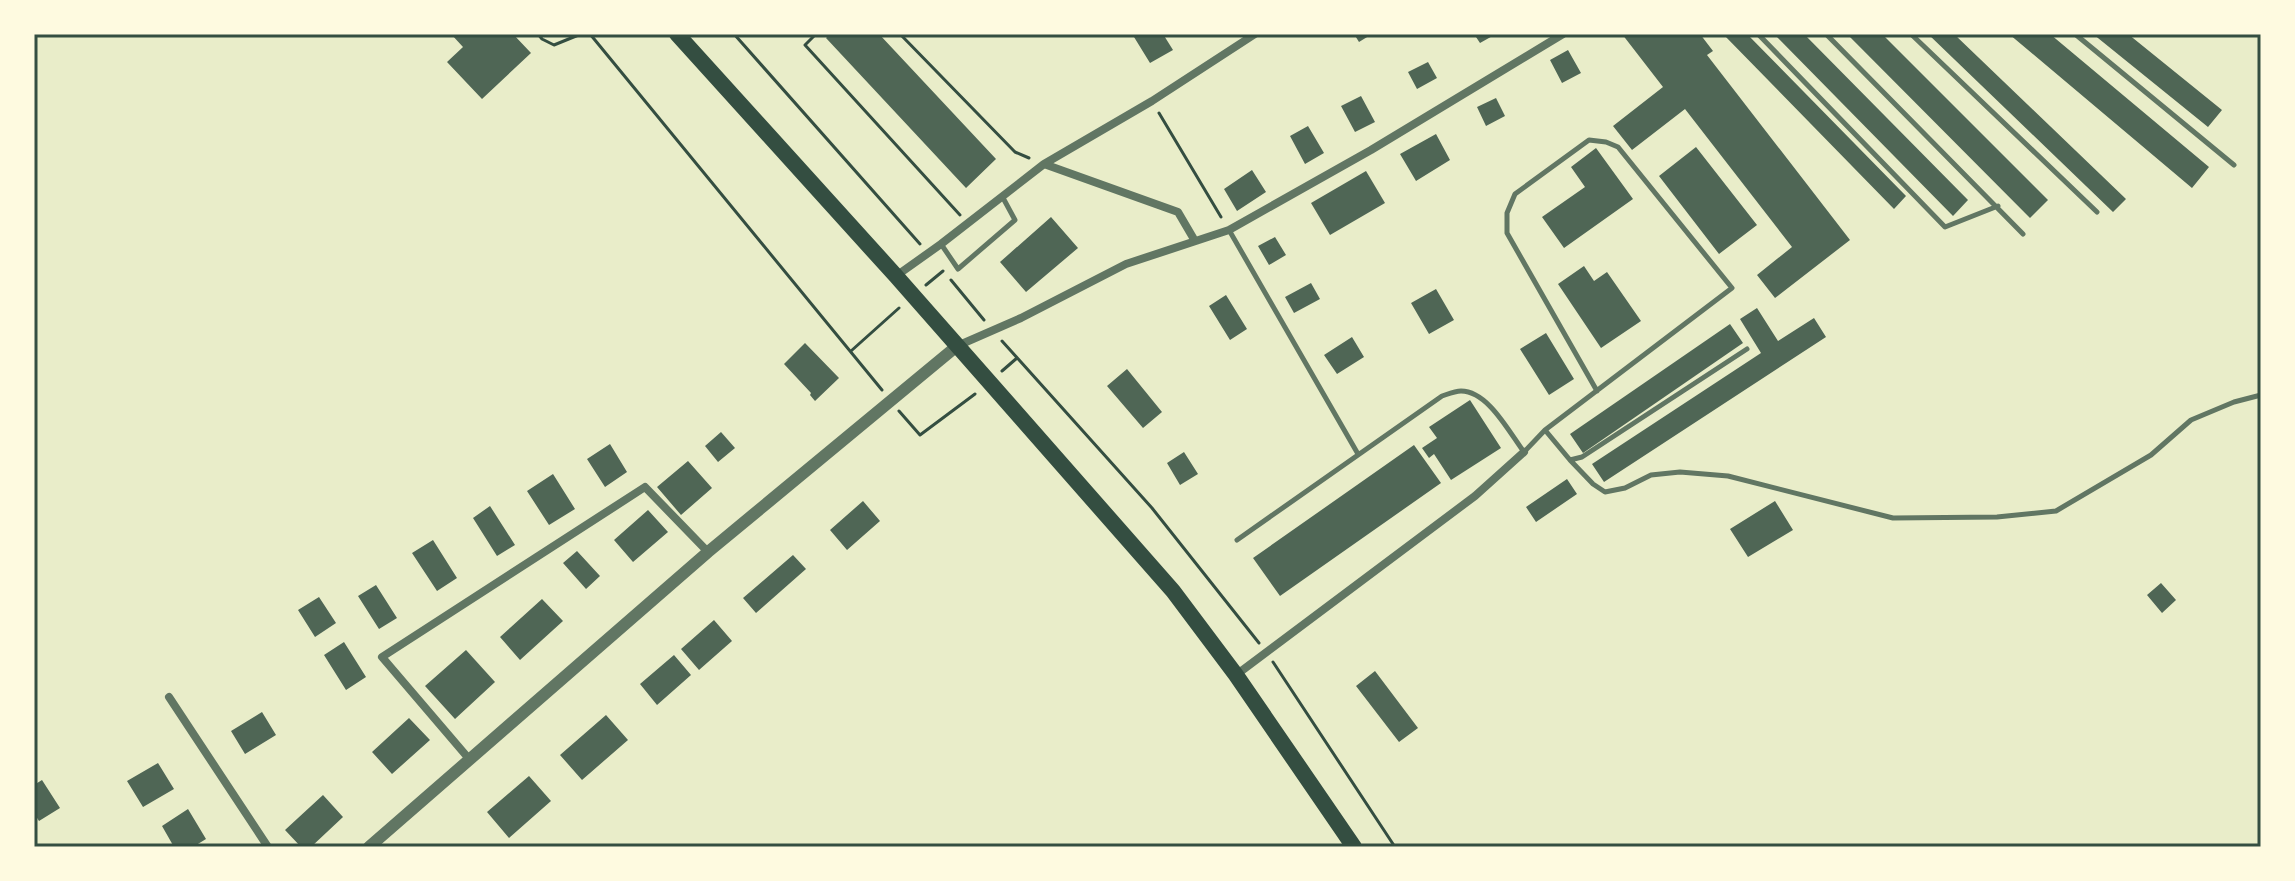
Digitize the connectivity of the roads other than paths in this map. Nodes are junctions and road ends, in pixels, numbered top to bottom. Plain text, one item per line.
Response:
1 (677, 34) edge
2 (1255, 34) edge
3 (1563, 34) edge
4 (1758, 34) edge
5 (1826, 34) edge
6 (1911, 34) edge
7 (2075, 34) edge
8 (1044, 164) junction
9 (2234, 165) dead end
10 (1002, 196) junction
11 (1998, 206) junction
12 (2097, 212) dead end
13 (1229, 230) junction
14 (2023, 234) dead end
15 (1195, 241) junction
16 (941, 244) junction
17 (896, 276) junction
18 (957, 346) junction
19 (1747, 349) dead end
20 (1597, 391) junction
21 (2261, 395) edge
22 (1545, 430) junction
23 (1524, 452) junction
24 (1358, 454) junction
25 (1570, 460) junction
26 (1237, 540) dead end
27 (708, 552) junction
28 (1236, 675) junction
29 (169, 697) dead end
30 (470, 760) junction
31 (268, 847) edge
32 (369, 847) edge
33 (1354, 847) edge

1 - 17 highway
2 - 8 street
3 - 13 street
4 - 11 lane
5 - 11 lane
6 - 12 lane
7 - 9 lane
8 - 10 street
8 - 15 street
10 - 16 street
10 - 16 lane
11 - 14 lane
13 - 15 street
13 - 24 lane
15 - 18 street
16 - 17 street
17 - 18 highway
18 - 27 street
18 - 28 highway
19 - 25 lane
20 - 20 lane
20 - 22 lane
21 - 25 lane
22 - 23 lane
22 - 25 lane
23 - 24 lane
23 - 28 street
24 - 26 lane
27 - 30 street
27 - 30 street
28 - 33 highway
29 - 31 street
30 - 32 street

